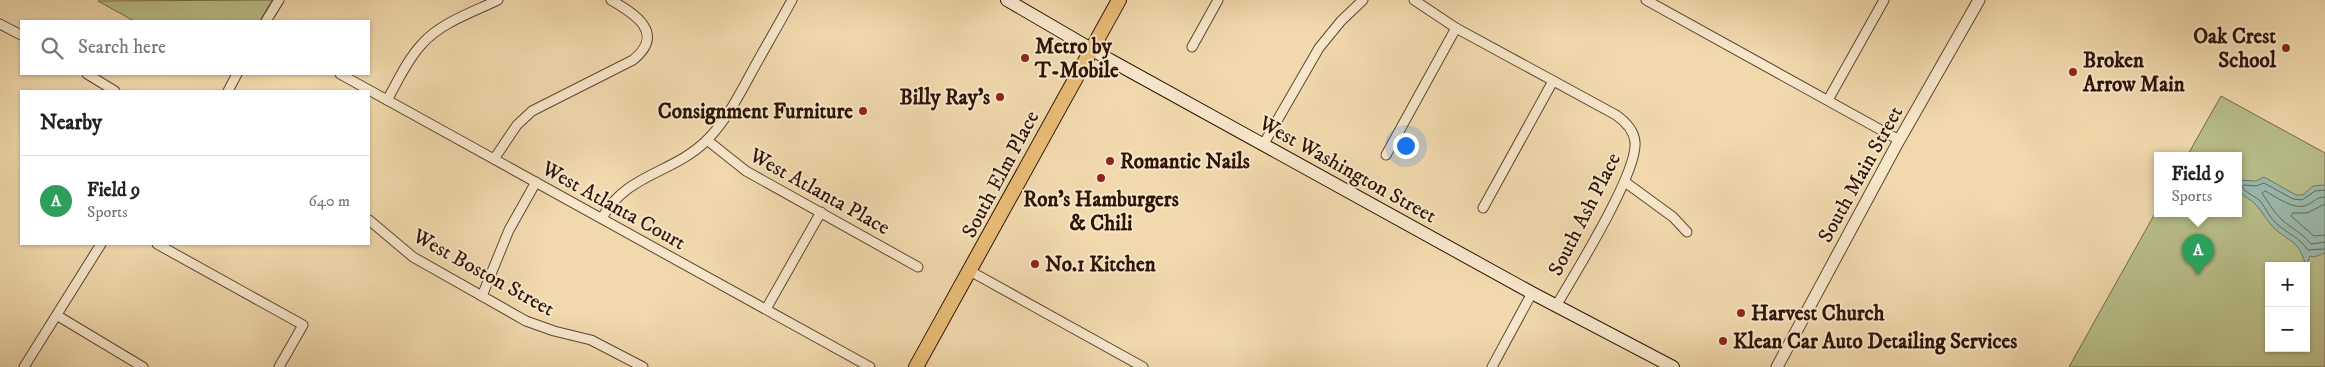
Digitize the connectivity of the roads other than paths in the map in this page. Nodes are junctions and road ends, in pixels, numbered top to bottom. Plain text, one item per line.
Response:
1 (278, 0) edge
2 (498, 0) edge
3 (610, 0) edge
4 (792, 0) edge
5 (1007, 0) edge
6 (1119, 0) edge
7 (1218, 0) edge
8 (1364, 0) edge
9 (1414, 0) edge
10 (1646, 0) edge
11 (1884, 0) edge
12 (1979, 0) edge
13 (267, 20) edge
14 (0, 24) edge
15 (1456, 28) junction
16 (20, 34) edge
17 (1192, 47) dead end
18 (1092, 49) junction
19 (89, 75) edge
20 (236, 75) edge
21 (342, 75) edge
22 (1553, 81) junction
23 (113, 90) edge
24 (229, 90) edge
25 (369, 90) edge
26 (370, 91) edge
27 (387, 100) junction
28 (1828, 100) junction
29 (707, 140) junction
30 (1899, 140) junction
31 (1263, 145) junction
32 (1386, 155) dead end
33 (494, 159) junction
34 (536, 182) junction
35 (1625, 182) junction
36 (1483, 208) dead end
37 (821, 212) junction
38 (602, 218) junction
39 (370, 221) edge
40 (1687, 232) dead end
41 (100, 245) edge
42 (159, 245) edge
43 (918, 266) dead end
44 (970, 271) junction
45 (1532, 293) junction
46 (482, 296) junction
47 (1556, 306) junction
48 (766, 309) junction
49 (58, 316) junction
50 (24, 367) edge
51 (143, 367) edge
52 (280, 367) edge
53 (643, 367) edge
54 (870, 367) edge
55 (916, 367) edge
56 (1144, 367) edge
57 (1492, 367) edge
58 (1673, 367) edge
59 (1777, 367) edge

1 - 13 street
2 - 27 street
3 - 33 street
4 - 29 street
5 - 18 main road, West Washington Street
6 - 18 main road, South Elm Place
7 - 17 street
8 - 31 street
9 - 15 street
10 - 28 street
11 - 28 street
12 - 30 street, South Main Street
14 - 16 street
15 - 22 street
15 - 32 street
18 - 31 main road, West Washington Street
18 - 44 main road, South Elm Place
19 - 23 street
20 - 24 street
21 - 25 street, West Atlanta Court
22 - 35 street, South Ash Place
22 - 36 street
26 - 27 street, West Atlanta Court
27 - 33 street, West Atlanta Court
28 - 30 street
29 - 37 street, West Atlanta Place
29 - 38 street
30 - 59 street, South Main Street
31 - 45 main road, West Washington Street
33 - 34 street, West Atlanta Court
34 - 38 street, West Atlanta Court
34 - 46 street
35 - 40 street
35 - 47 street, South Ash Place
37 - 43 street, West Atlanta Place
37 - 48 street
38 - 48 street, West Atlanta Court
39 - 46 street, West Boston Street
41 - 49 street
42 - 52 street
44 - 55 main road, South Elm Place
44 - 56 street
45 - 47 main road, West Washington Street
45 - 57 street, South Ash Place
46 - 53 street, West Boston Street
47 - 58 main road, West Washington Street
48 - 54 street, West Atlanta Court
49 - 50 street
49 - 51 street

